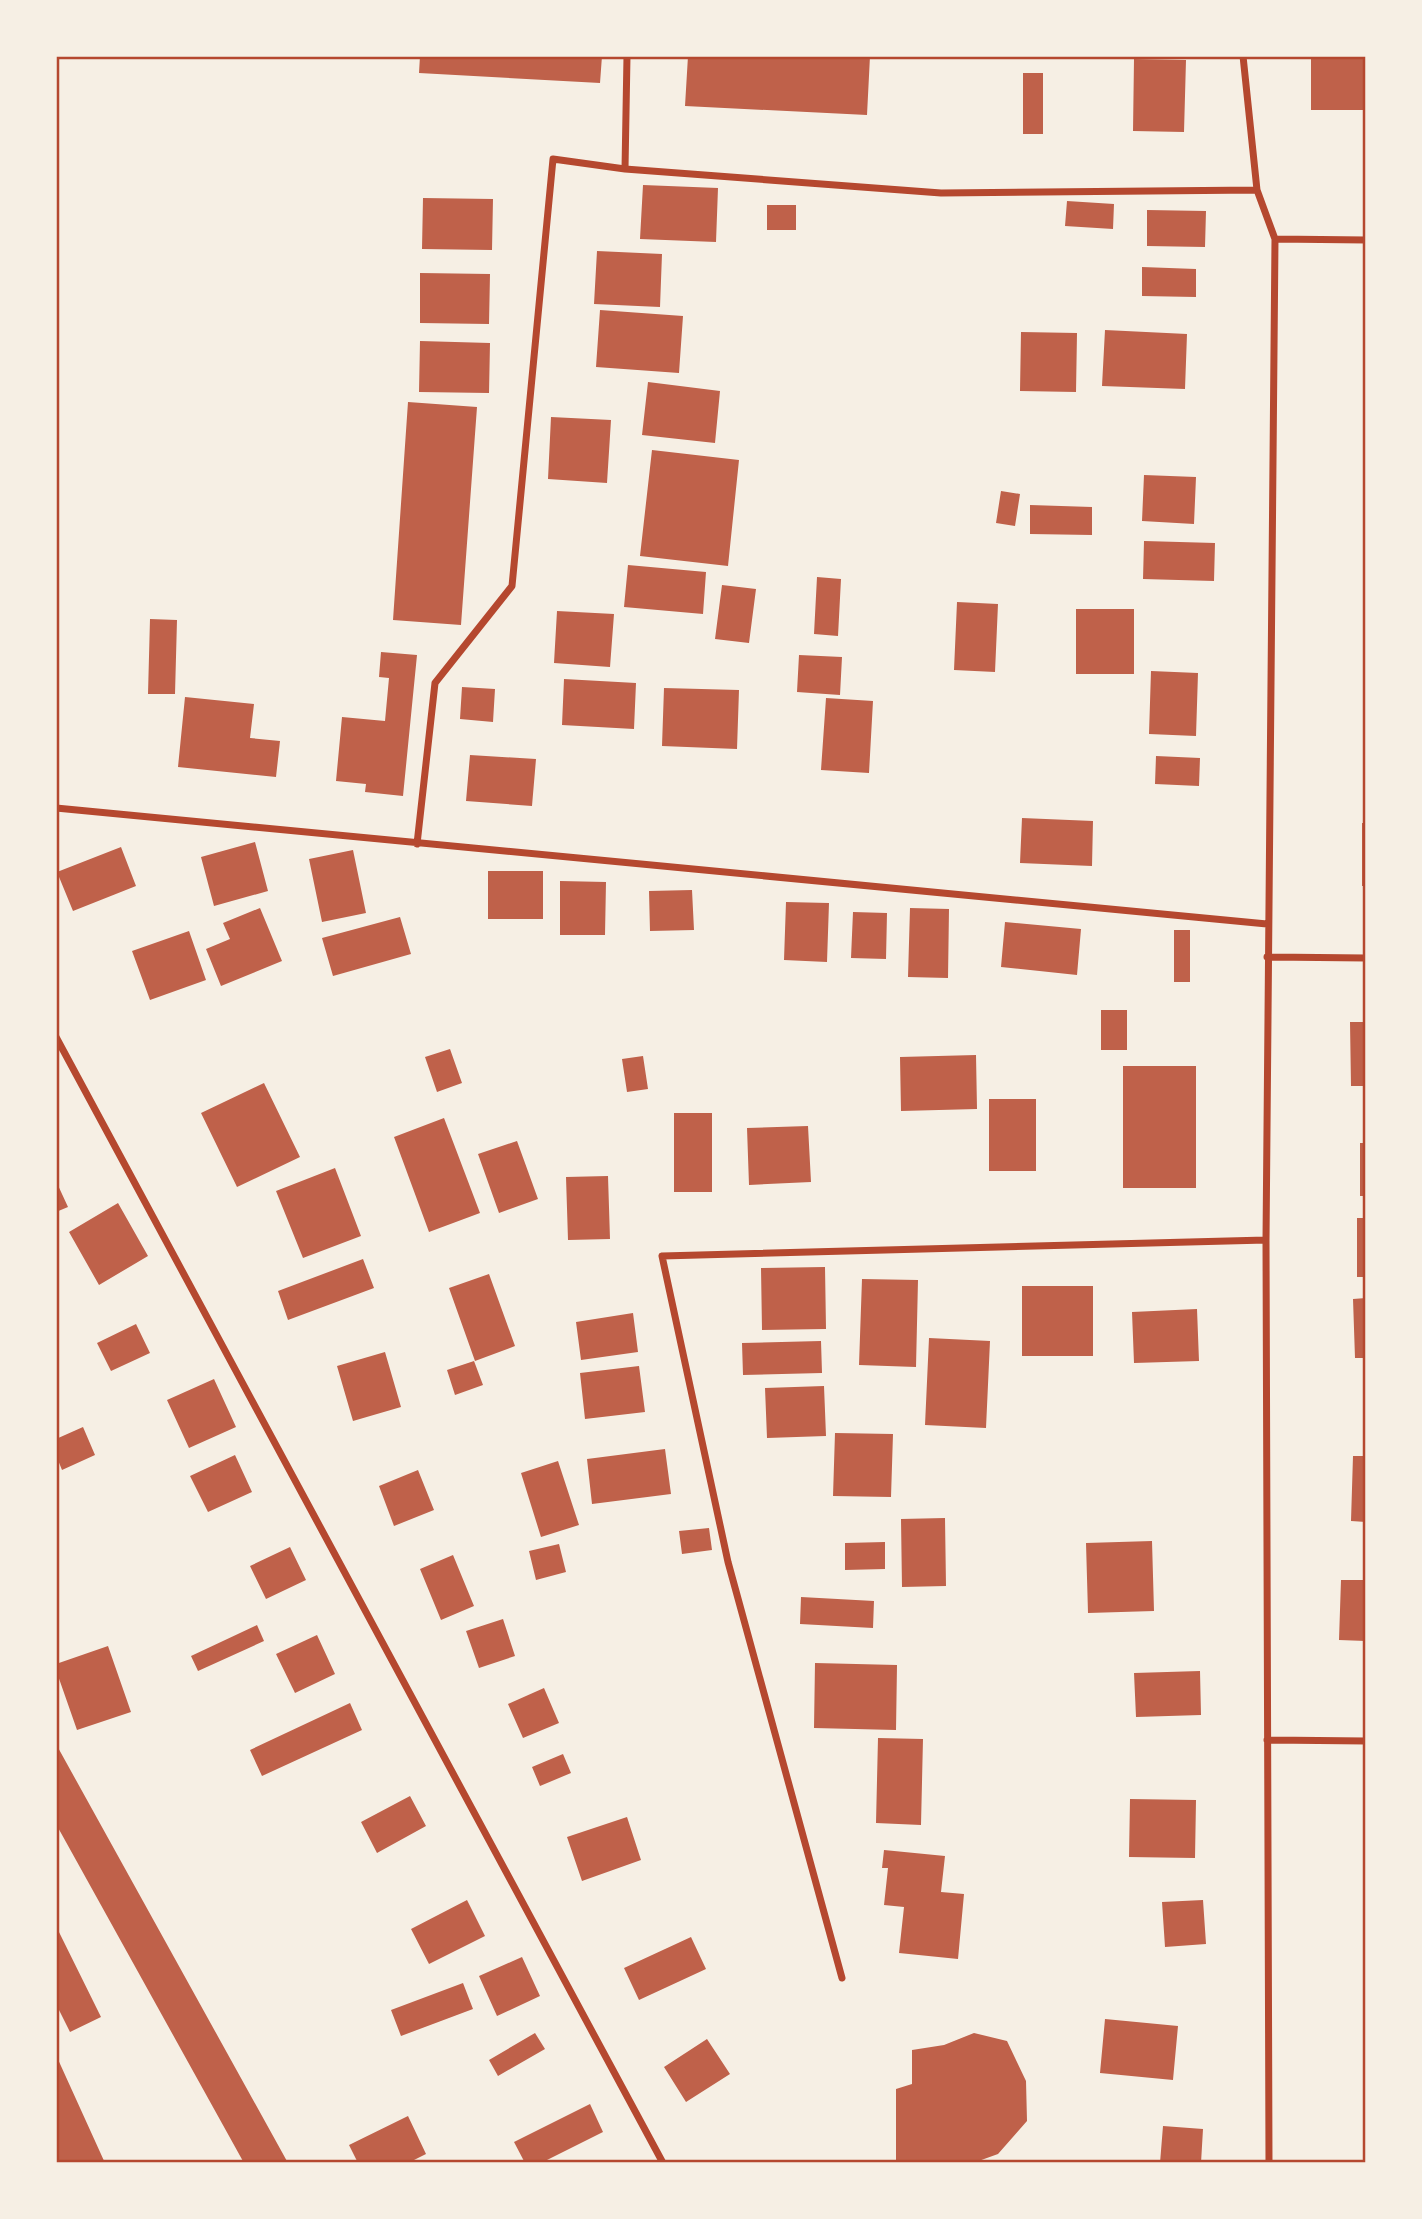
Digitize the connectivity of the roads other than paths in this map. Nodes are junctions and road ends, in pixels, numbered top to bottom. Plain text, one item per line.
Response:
1 (627, 56) edge
2 (1242, 56) edge
3 (625, 169) junction
4 (1257, 190) junction
5 (1275, 239) junction
6 (1366, 240) edge
7 (56, 808) edge
8 (417, 844) junction
9 (1267, 924) junction
10 (1267, 957) junction
11 (1366, 958) edge
12 (56, 1037) edge
13 (1266, 1240) junction
14 (1267, 1740) junction
15 (1366, 1741) edge
16 (842, 1978) dead end
17 (663, 2163) edge
18 (1269, 2163) edge

1 - 3 street
2 - 4 street
3 - 4 street
3 - 8 street
4 - 5 street
5 - 6 street
5 - 9 street
7 - 8 street
8 - 9 street
9 - 10 street
10 - 11 street
10 - 13 street
12 - 17 street
13 - 14 street
13 - 16 street
14 - 15 street
14 - 18 street

